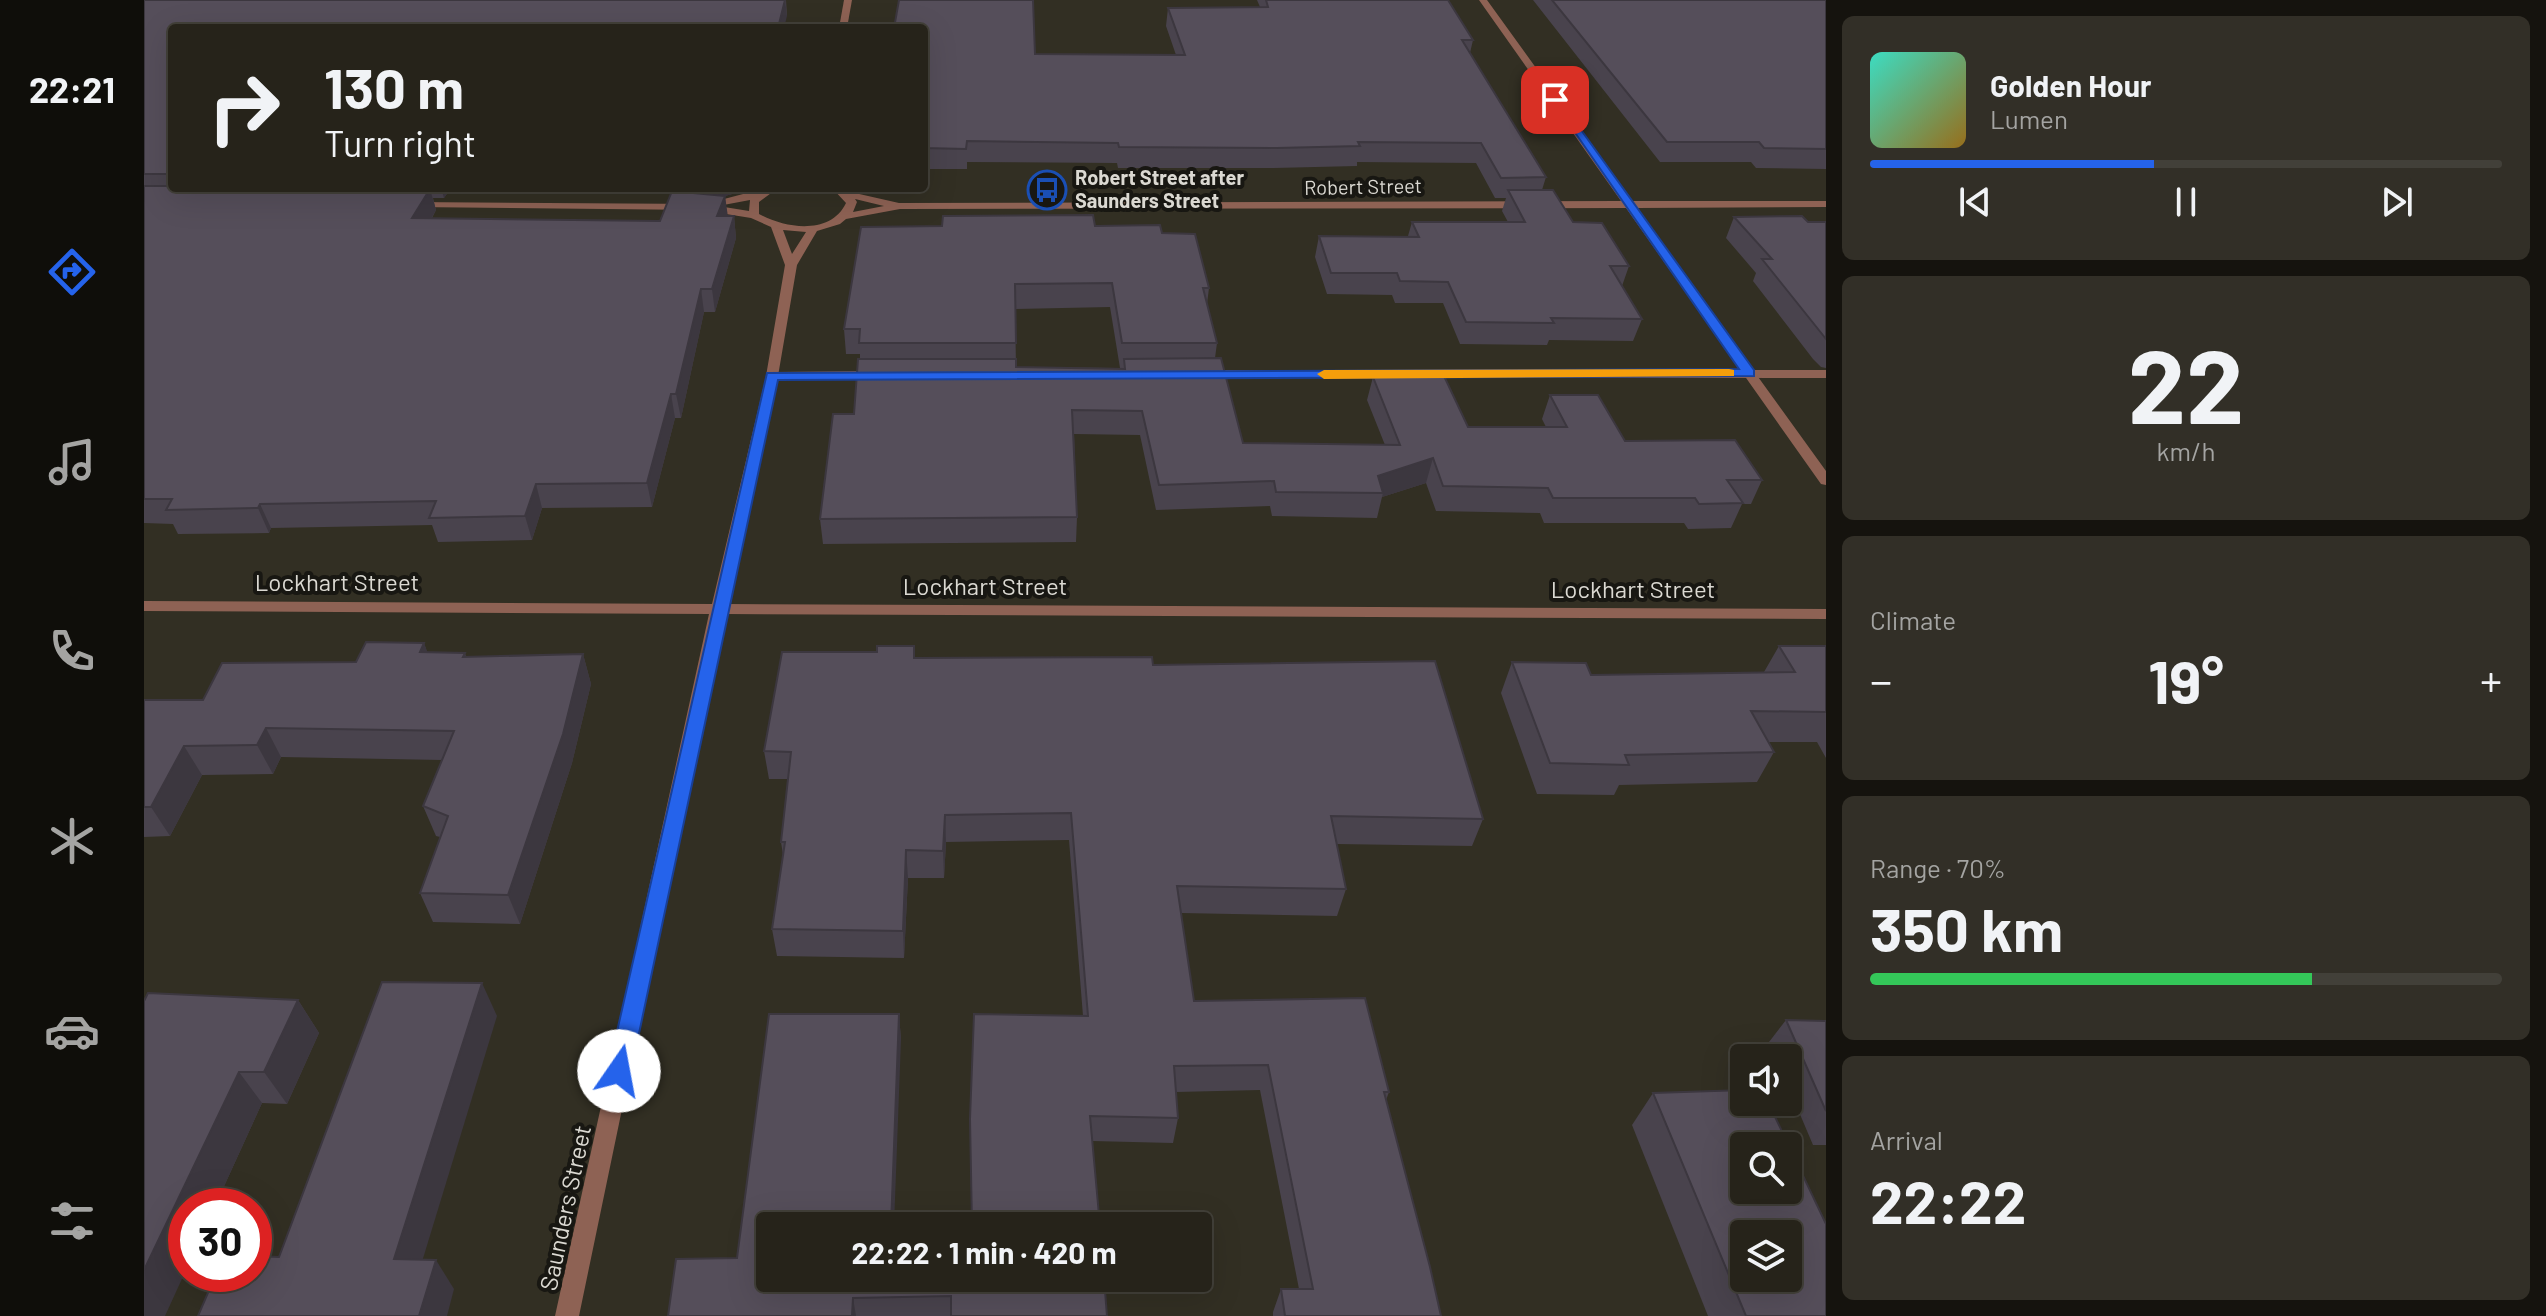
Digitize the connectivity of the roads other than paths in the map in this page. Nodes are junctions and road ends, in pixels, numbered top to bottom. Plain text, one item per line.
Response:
1 (848, 0) edge
2 (1483, 0) edge
3 (844, 24) edge
4 (765, 192) edge
5 (843, 192) edge
6 (846, 192) edge
7 (761, 194) junction
8 (1628, 202) junction
9 (399, 204) edge
10 (1826, 204) edge
11 (900, 206) junction
12 (701, 207) junction
13 (754, 215) junction
14 (842, 217) junction
15 (776, 227) junction
16 (814, 228) junction
17 (791, 265) junction
18 (1749, 373) junction
19 (1826, 374) edge
20 (899, 375) edge
21 (1184, 375) edge
22 (772, 376) junction
23 (1826, 481) edge
24 (144, 606) edge
25 (718, 610) junction
26 (1826, 614) edge
27 (567, 1316) edge

1 - 3 street
2 - 8 street
4 - 7 street
5 - 14 street
6 - 11 street, Robert Street
7 - 12 street
7 - 13 street
8 - 10 street, Robert Street
8 - 11 street, Robert Street
8 - 18 street
9 - 12 street
11 - 14 street, Robert Street
12 - 13 street
13 - 15 street
14 - 16 street
15 - 16 street
15 - 17 street
16 - 17 street, Saunders Street
17 - 22 street, Saunders Street
18 - 19 street
18 - 21 street
18 - 23 street
20 - 22 street
22 - 25 street, Saunders Street
24 - 25 street, Lockhart Street
25 - 26 street, Lockhart Street
25 - 27 street, Saunders Street

